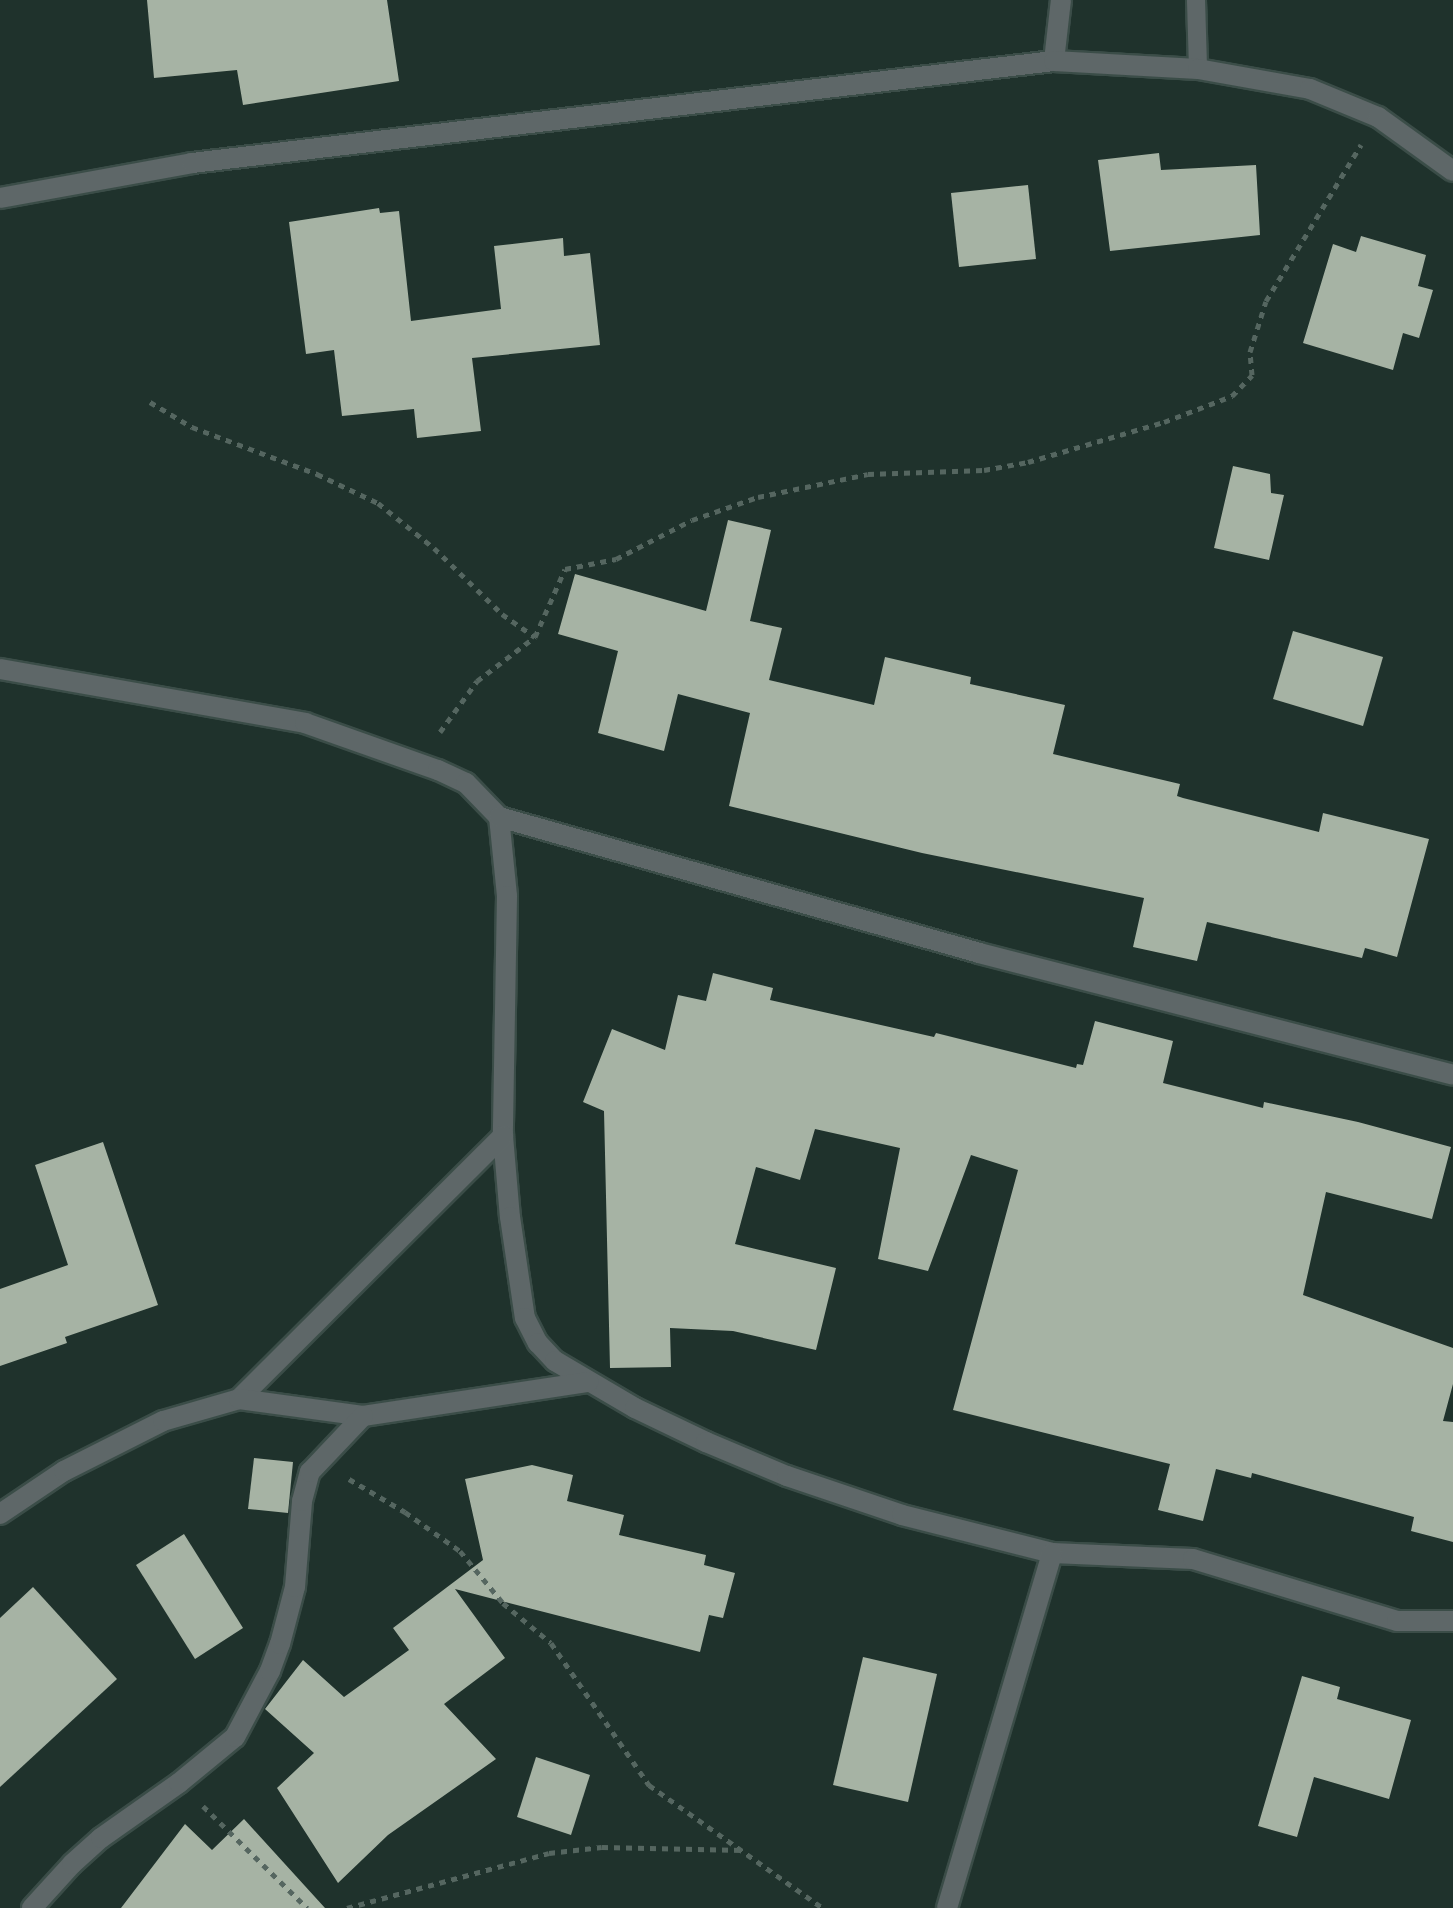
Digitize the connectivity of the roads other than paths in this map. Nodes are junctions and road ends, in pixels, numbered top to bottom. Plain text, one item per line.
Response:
1 (1061, 0) edge
2 (1196, 0) edge
3 (1054, 61) junction
4 (1198, 69) junction
5 (1453, 171) edge
6 (0, 198) edge
7 (0, 669) edge
8 (499, 817) junction
9 (1453, 1075) edge
10 (503, 1136) junction
11 (588, 1382) junction
12 (239, 1399) junction
13 (363, 1416) junction
14 (0, 1514) edge
15 (1052, 1553) junction
16 (1453, 1621) edge
17 (32, 1908) edge
18 (947, 1908) edge

1 - 3 street
2 - 4 lane
3 - 4 street
3 - 6 street
4 - 5 street
7 - 8 street
8 - 9 street
8 - 10 street
10 - 11 street
10 - 12 street
11 - 13 street
11 - 15 street
12 - 13 street
12 - 14 street
13 - 17 street
15 - 16 street
15 - 18 street

